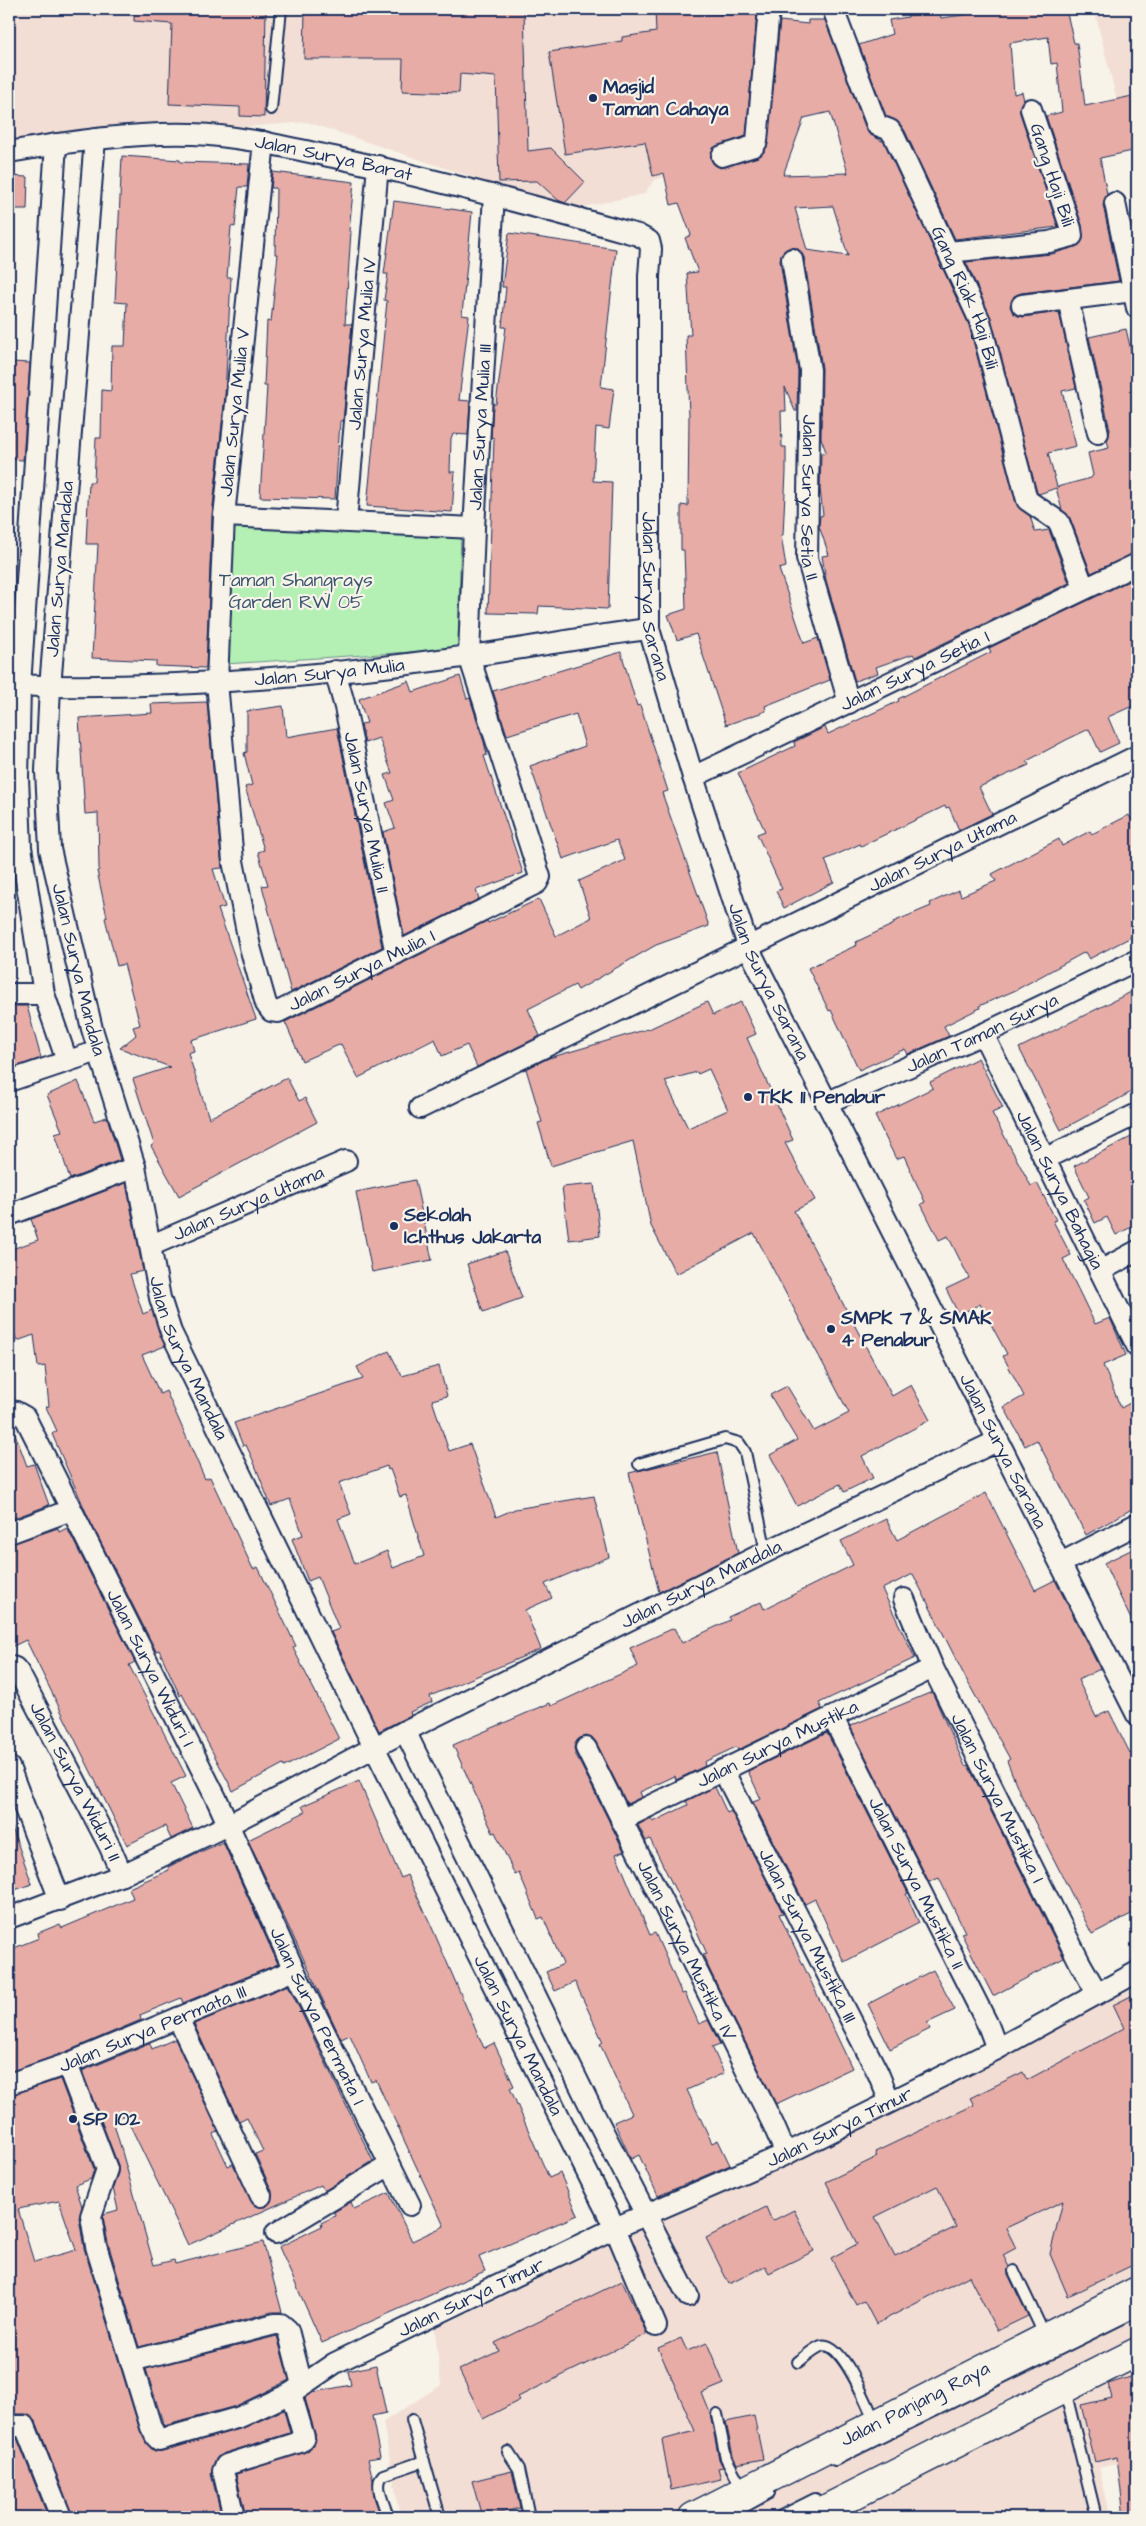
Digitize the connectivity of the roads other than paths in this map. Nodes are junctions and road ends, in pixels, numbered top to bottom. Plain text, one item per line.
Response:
1 (281, 9) edge
2 (769, 9) edge
3 (833, 9) edge
4 (271, 109) dead end
5 (1031, 110) dead end
6 (95, 139) junction
7 (264, 142) junction
8 (56, 144) junction
9 (9, 152) edge
10 (722, 156) dead end
11 (378, 166) junction
12 (494, 196) junction
13 (1115, 203) dead end
14 (649, 241) joint
15 (948, 252) junction
16 (792, 259) dead end
17 (1068, 299) junction
18 (1135, 299) edge
19 (1022, 305) dead end
20 (1098, 433) dead end
21 (224, 516) junction
22 (346, 521) junction
23 (474, 528) junction
24 (1137, 564) edge
25 (1084, 588) junction
26 (649, 629) junction
27 (469, 656) junction
28 (335, 671) junction
29 (217, 682) junction
30 (14, 686) edge
31 (50, 687) junction
32 (849, 703) junction
33 (1137, 756) edge
34 (693, 777) junction
35 (15, 847) edge
36 (749, 948) junction
37 (396, 954) junction
38 (1137, 960) edge
39 (9, 994) edge
40 (44, 994) junction
41 (983, 1034) junction
42 (98, 1050) junction
43 (67, 1061) junction
44 (9, 1081) edge
45 (826, 1103) junction
46 (420, 1108) dead end
47 (1137, 1114) edge
48 (1044, 1159) junction
49 (346, 1161) dead end
50 (135, 1166) junction
51 (9, 1215) edge
52 (152, 1245) junction
53 (1137, 1251) edge
54 (1100, 1270) junction
55 (1137, 1346) edge
56 (9, 1411) edge
57 (997, 1440) junction
58 (639, 1464) dead end
59 (71, 1510) junction
60 (1137, 1524) edge
61 (9, 1533) edge
62 (766, 1552) junction
63 (1061, 1563) junction
64 (904, 1599) dead end
65 (9, 1666) edge
66 (933, 1668) junction
67 (1137, 1715) edge
68 (833, 1718) junction
69 (405, 1731) junction
70 (374, 1747) junction
71 (586, 1748) dead end
72 (9, 1767) edge
73 (723, 1770) junction
74 (621, 1820) junction
75 (228, 1825) junction
76 (122, 1875) junction
77 (60, 1900) junction
78 (9, 1918) edge
79 (294, 1970) junction
80 (1137, 1972) edge
81 (1097, 1993) junction
82 (543, 2010) junction
83 (178, 2018) junction
84 (514, 2024) junction
85 (997, 2049) junction
86 (67, 2064) junction
87 (9, 2084) edge
88 (890, 2102) junction
89 (786, 2154) junction
90 (390, 2165) junction
91 (261, 2196) dead end
92 (410, 2205) dead end
93 (646, 2214) junction
94 (615, 2228) junction
95 (276, 2233) dead end
96 (1014, 2272) dead end
97 (1137, 2292) edge
98 (688, 2296) dead end
99 (1137, 2310) edge
100 (656, 2326) dead end
101 (1046, 2337) junction
102 (1137, 2352) edge
103 (131, 2362) junction
104 (798, 2362) dead end
105 (296, 2389) junction
106 (1065, 2390) junction
107 (717, 2414) dead end
108 (412, 2420) dead end
109 (876, 2423) junction
110 (9, 2426) edge
111 (508, 2452) dead end
112 (424, 2461) junction
113 (826, 2464) dead end
114 (782, 2486) dead end
115 (742, 2490) junction
116 (822, 2510) edge
117 (61, 2517) edge
118 (234, 2517) edge
119 (388, 2517) edge
120 (440, 2517) edge
121 (529, 2517) edge
122 (693, 2517) edge
123 (726, 2517) edge
124 (779, 2517) edge
125 (1096, 2517) edge

1 - 4 lane
2 - 10 street
3 - 15 street, Gang Riak Haji Bili
5 - 15 street, Gang Haji Bili
6 - 7 street, Jalan Surya Barat
6 - 8 street, Jalan Surya Barat
6 - 31 street, Jalan Surya Mandala
7 - 11 street, Jalan Surya Barat
7 - 21 street, Jalan Surya Mulia V
8 - 9 street, Jalan Surya Barat
8 - 30 street, Jalan Surya Mandala
11 - 12 street, Jalan Surya Barat
11 - 22 street, Jalan Surya Mulia IV
12 - 14 street, Jalan Surya Barat
12 - 23 street, Jalan Surya Mulia III
13 - 18 street
14 - 26 street, Jalan Surya Sarana
15 - 25 street, Gang Riak Haji Bili
16 - 32 street, Jalan Surya Setia II
17 - 18 street
17 - 19 street
17 - 20 street
21 - 22 street
21 - 29 street, Jalan Surya Mulia V
22 - 23 street
23 - 27 street, Jalan Surya Mulia III
24 - 25 street, Jalan Surya Setia I
25 - 32 street, Jalan Surya Setia I
26 - 27 street, Jalan Surya Mulia
26 - 34 street, Jalan Surya Sarana
27 - 28 street, Jalan Surya Mulia
27 - 37 street, Jalan Surya Mulia I
28 - 29 street, Jalan Surya Mulia
28 - 37 street, Jalan Surya Mulia II
29 - 31 street, Jalan Surya Mulia
29 - 37 street, Jalan Surya Mulia I
30 - 31 street, Jalan Surya Mulia
30 - 35 street, Jalan Surya Mandala
31 - 42 street, Jalan Surya Mandala
32 - 34 street, Jalan Surya Setia I
33 - 36 street, Jalan Surya Utama
34 - 36 street, Jalan Surya Sarana
35 - 40 street, Jalan Surya Mandala
36 - 45 street, Jalan Surya Sarana
36 - 46 street, Jalan Surya Utama
38 - 41 street, Jalan Taman Surya
39 - 40 street
40 - 43 street, Jalan Surya Mandala
41 - 45 street, Jalan Taman Surya
41 - 48 street, Jalan Surya Bahagia
42 - 43 street
42 - 50 street, Jalan Surya Mandala
43 - 44 street
45 - 57 street, Jalan Surya Sarana
47 - 48 street
48 - 54 street, Jalan Surya Bahagia
49 - 52 street, Jalan Surya Utama
50 - 51 street
50 - 52 street, Jalan Surya Mandala
52 - 70 street, Jalan Surya Mandala
53 - 54 street
54 - 55 street, Jalan Surya Bahagia
56 - 59 street, Jalan Surya Widuri I
57 - 62 street, Jalan Surya Mandala
57 - 63 street, Jalan Surya Sarana
58 - 62 lane
59 - 61 street
59 - 75 street, Jalan Surya Widuri I
60 - 63 street
62 - 69 street, Jalan Surya Mandala
63 - 67 street, Jalan Surya Sarana
64 - 66 street, Jalan Surya Mustika I
65 - 76 street, Jalan Surya Widuri II
66 - 68 street, Jalan Surya Mustika
66 - 81 street, Jalan Surya Mustika I
68 - 73 street, Jalan Surya Mustika
68 - 85 street, Jalan Surya Mustika II
69 - 70 street, Jalan Surya Mandala
69 - 82 street, Jalan Surya Mandala
70 - 75 street, Jalan Surya Mandala
70 - 84 street, Jalan Surya Mandala
71 - 74 street, Jalan Surya Mustika IV
72 - 77 street
73 - 74 street, Jalan Surya Mustika
73 - 88 street, Jalan Surya Mustika III
74 - 89 street, Jalan Surya Mustika IV
75 - 76 street, Jalan Surya Mandala
75 - 79 street, Jalan Surya Permata I
76 - 77 street, Jalan Surya Mandala
77 - 78 street, Jalan Surya Mandala
79 - 83 street, Jalan Surya Permata III
79 - 90 street, Jalan Surya Permata I
80 - 81 street, Jalan Surya Timur
81 - 85 street, Jalan Surya Timur
82 - 84 street
82 - 93 street, Jalan Surya Mandala
83 - 86 street, Jalan Surya Permata III
83 - 91 street
84 - 94 street, Jalan Surya Mandala
85 - 88 street, Jalan Surya Timur
86 - 87 street, Jalan Surya Permata III
86 - 103 street, Jalan Surya Timur
88 - 89 street, Jalan Surya Timur
89 - 93 street, Jalan Surya Timur
90 - 92 street, Jalan Surya Permata I
90 - 95 street
93 - 94 street, Jalan Surya Timur
93 - 98 street, Jalan Surya Mandala
94 - 100 street, Jalan Surya Mandala
94 - 105 street, Jalan Surya Timur
96 - 101 lane
97 - 101 main road, Jalan Panjang Raya
99 - 113 lane
101 - 109 main road, Jalan Panjang Raya
102 - 106 main road
103 - 105 street
103 - 105 street, Jalan Surya Timur
104 - 109 lane
105 - 118 street
106 - 116 main road
106 - 125 lane
107 - 115 lane
108 - 112 lane
109 - 115 main road, Jalan Panjang Raya
110 - 117 street
111 - 121 lane
112 - 119 lane
112 - 120 lane
114 - 123 lane
115 - 122 main road, Jalan Panjang Raya
116 - 124 lane

